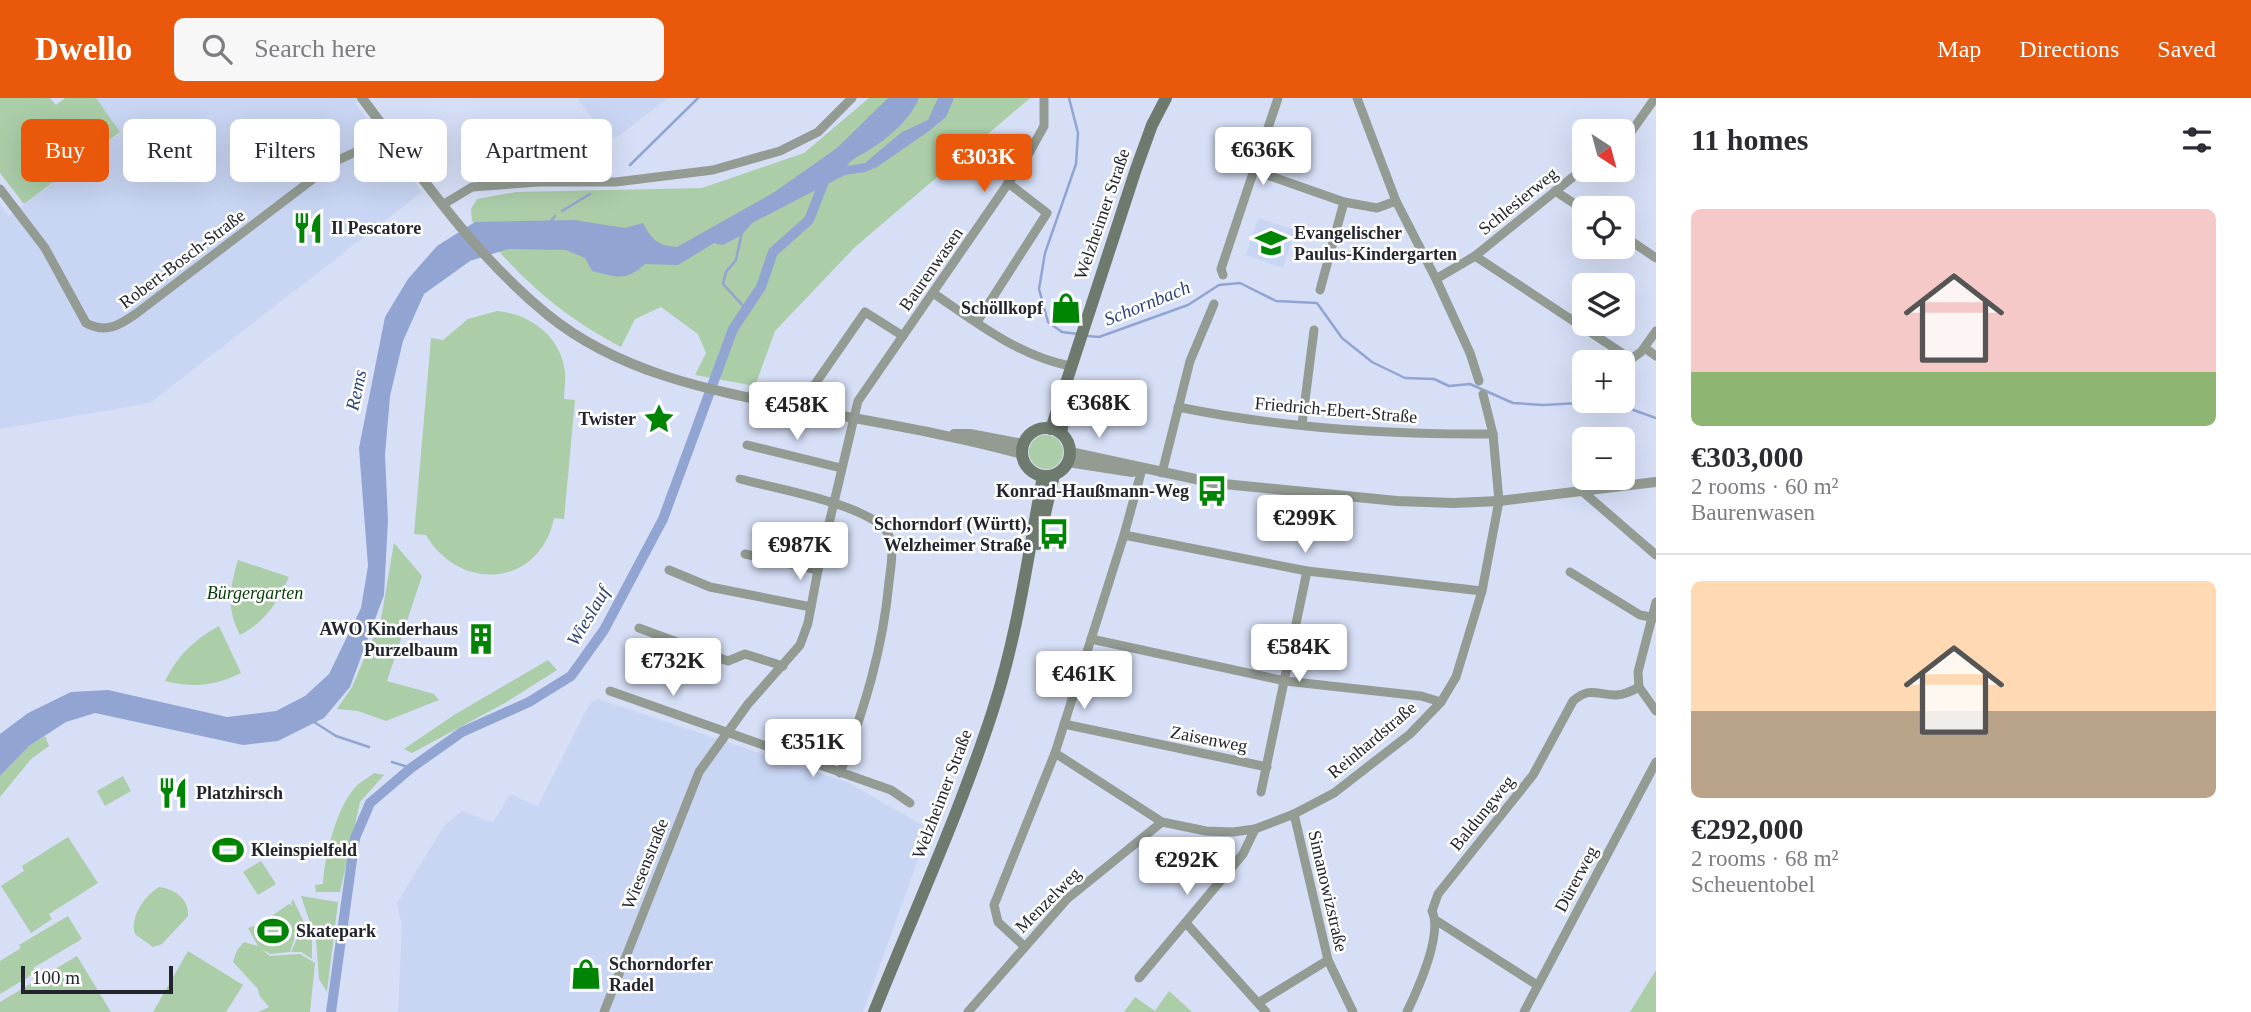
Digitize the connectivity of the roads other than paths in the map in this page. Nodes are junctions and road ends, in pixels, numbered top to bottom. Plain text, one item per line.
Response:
1 (362, 98) edge
2 (851, 98) edge
3 (1044, 98) edge
4 (1166, 98) edge
5 (1278, 98) edge
6 (1357, 98) edge
7 (1655, 98) edge
8 (378, 119) edge
9 (1635, 126) edge
10 (354, 153) edge
11 (1253, 170) junction
12 (1572, 178) edge
13 (427, 182) edge
14 (1008, 183) junction
15 (0, 189) edge
16 (1555, 191) junction
17 (1396, 201) junction
18 (1343, 202) junction
19 (1572, 202) edge
20 (444, 204) junction
21 (1635, 244) edge
22 (1475, 256) junction
23 (1656, 258) edge
24 (1223, 275) dead end
25 (1436, 279) junction
26 (1320, 290) dead end
27 (933, 293) junction
28 (1213, 304) dead end
29 (977, 322) junction
30 (1314, 330) dead end
31 (1656, 331) edge
32 (903, 336) junction
33 (1077, 344) junction
34 (1645, 348) junction
35 (1656, 356) edge
36 (1070, 366) junction
37 (1479, 381) dead end
38 (1483, 394) dead end
39 (1178, 407) junction
40 (806, 409) junction
41 (853, 419) junction
42 (1302, 424) junction
43 (1056, 431) junction
44 (1493, 434) junction
45 (747, 445) dead end
46 (1023, 449) junction
47 (1069, 457) junction
48 (841, 468) junction
49 (1142, 469) junction
50 (1162, 473) junction
51 (1049, 475) junction
52 (740, 479) dead end
53 (1656, 482) edge
54 (1582, 491) junction
55 (1499, 501) junction
56 (833, 505) junction
57 (1124, 535) junction
58 (745, 554) dead end
59 (1656, 555) edge
60 (669, 570) dead end
61 (818, 570) junction
62 (1307, 571) junction
63 (1570, 572) dead end
64 (1482, 592) junction
65 (1656, 602) edge
66 (811, 607) junction
67 (1654, 618) edge
68 (639, 628) dead end
69 (1091, 639) junction
70 (783, 666) junction
71 (1285, 681) junction
72 (1639, 687) junction
73 (610, 691) dead end
74 (1441, 702) junction
75 (1656, 711) edge
76 (1064, 724) junction
77 (726, 733) junction
78 (1055, 753) junction
79 (1656, 762) edge
80 (1267, 766) junction
81 (840, 773) junction
82 (1261, 792) dead end
83 (910, 803) dead end
84 (1294, 814) junction
85 (1162, 822) junction
86 (1255, 829) junction
87 (1437, 921) junction
88 (1186, 923) junction
89 (1024, 946) junction
90 (1328, 960) junction
91 (1139, 978) dead end
92 (1537, 985) junction
93 (1258, 1003) junction
94 (1352, 1011) edge
95 (604, 1012) edge
96 (874, 1012) edge
97 (968, 1012) edge
98 (1266, 1012) edge
99 (1407, 1012) edge
100 (1524, 1012) edge

1 - 8 street
2 - 20 street
3 - 14 street, Baurenwasen
4 - 33 main road, Welzheimer Straße
5 - 11 street
6 - 17 street
7 - 9 street
10 - 15 street, Robert-Bosch-Straße
11 - 18 street
11 - 24 street
12 - 16 street, Schlesierweg
13 - 20 street
14 - 27 street, Baurenwasen
14 - 29 street
16 - 19 street
16 - 22 street, Schlesierweg
17 - 18 street
17 - 25 street
18 - 26 street
20 - 40 street
21 - 23 street
22 - 25 street, Schlesierweg
22 - 34 street
25 - 37 street
27 - 29 street
27 - 32 street, Baurenwasen
28 - 39 street
29 - 36 street
30 - 42 street
31 - 34 street
32 - 40 street
32 - 41 street, Baurenwasen
33 - 36 main road, Welzheimer Straße
33 - 43 main road, Welzheimer Straße
34 - 35 street
36 - 43 main road, Welzheimer Straße
38 - 44 street, Reinhardstraße
39 - 42 street, Friedrich-Ebert-Straße
39 - 50 street
40 - 41 street
41 - 46 street
41 - 48 street, Wiesenstraße
42 - 44 street, Friedrich-Ebert-Straße
43 - 46 main road
43 - 47 main road
44 - 55 street, Reinhardstraße
45 - 48 street
46 - 51 main road
47 - 49 street
47 - 51 main road
48 - 56 street, Wiesenstraße
49 - 50 street
49 - 57 street
50 - 55 street
51 - 96 main road, Welzheimer Straße
52 - 56 street
53 - 54 street
54 - 55 street
54 - 59 street
55 - 64 street, Reinhardstraße
56 - 61 street, Wiesenstraße
56 - 81 street
57 - 62 street
57 - 69 street
58 - 61 street
60 - 66 street
61 - 66 street, Wiesenstraße
62 - 64 street
62 - 71 street, Zaisenweg
63 - 67 street
64 - 74 street, Reinhardstraße
65 - 67 street
66 - 70 street, Wiesenstraße
67 - 72 street
68 - 70 street
69 - 71 street
69 - 76 street
70 - 77 street, Wiesenstraße
71 - 74 street
71 - 80 street, Zaisenweg
72 - 75 street
72 - 87 street, Baldungweg
73 - 77 street
74 - 84 street, Reinhardstraße
76 - 78 street
76 - 80 street, Zaisenweg
77 - 81 street
77 - 95 street, Wiesenstraße
78 - 85 street, Reinhardstraße
78 - 89 street
79 - 92 street, Dürerweg
80 - 82 street, Zaisenweg
81 - 83 street
84 - 86 street, Reinhardstraße
84 - 90 street, Simanowizstraße
85 - 86 street, Reinhardstraße
85 - 89 street, Menzelweg
86 - 88 street
87 - 92 street
87 - 99 street, Baldungweg
88 - 91 street
88 - 93 street
89 - 97 street, Menzelweg
90 - 93 street
90 - 94 street, Simanowizstraße
92 - 100 street, Dürerweg
93 - 98 street

